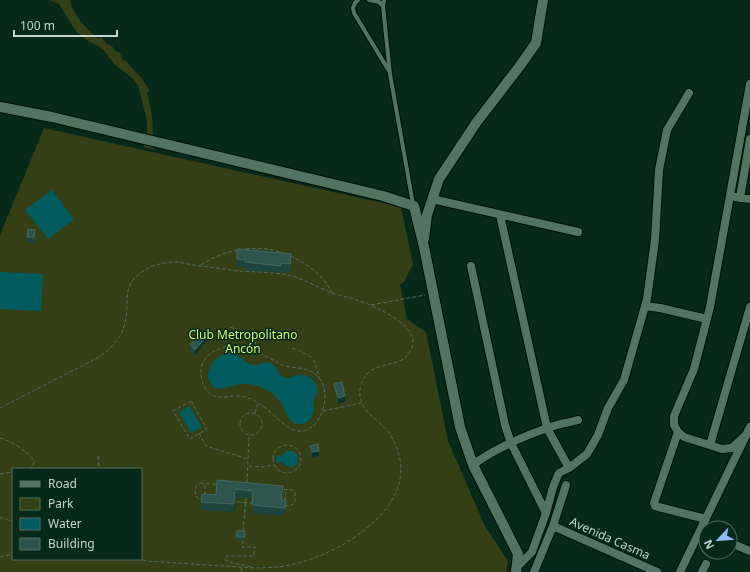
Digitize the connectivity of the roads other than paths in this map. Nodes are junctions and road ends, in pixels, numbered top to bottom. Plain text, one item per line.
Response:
1 (358, 0) edge
2 (369, 0) edge
3 (384, 0) edge
4 (543, 0) edge
5 (383, 6) junction
6 (390, 74) junction
7 (750, 84) edge
8 (689, 93) dead end
9 (0, 107) edge
10 (750, 139) edge
11 (730, 196) junction
12 (740, 198) junction
13 (432, 199) junction
14 (750, 199) edge
15 (414, 206) junction
16 (500, 215) junction
17 (578, 232) dead end
18 (424, 247) junction
19 (471, 266) dead end
20 (645, 306) junction
21 (750, 307) edge
22 (707, 319) junction
23 (578, 420) dead end
24 (547, 428) junction
25 (749, 430) edge
26 (678, 432) junction
27 (511, 444) junction
28 (710, 445) junction
29 (473, 465) junction
30 (569, 468) junction
31 (566, 485) dead end
32 (546, 513) junction
33 (706, 519) junction
34 (553, 526) junction
35 (738, 546) dead end
36 (750, 551) edge
37 (517, 570) edge
38 (534, 572) edge
39 (657, 572) edge
40 (680, 572) edge

1 - 6 lane
2 - 5 lane
3 - 5 lane
4 - 13 street
5 - 6 lane
6 - 15 lane
7 - 11 street
8 - 20 street
9 - 15 street
10 - 12 street
11 - 12 street
11 - 22 street
12 - 14 street
13 - 16 street
13 - 18 street
15 - 18 street
16 - 17 street
16 - 24 street
18 - 29 street
19 - 27 street
20 - 22 street
20 - 30 street
21 - 28 street
22 - 26 street
23 - 24 street
24 - 27 street
24 - 30 street
25 - 28 street
25 - 33 street
26 - 28 street
26 - 33 street
27 - 29 street
27 - 32 street
29 - 37 street
30 - 32 street
31 - 34 street
32 - 37 street
33 - 40 street
34 - 38 street
34 - 39 street, Avenida Casma
35 - 36 street

